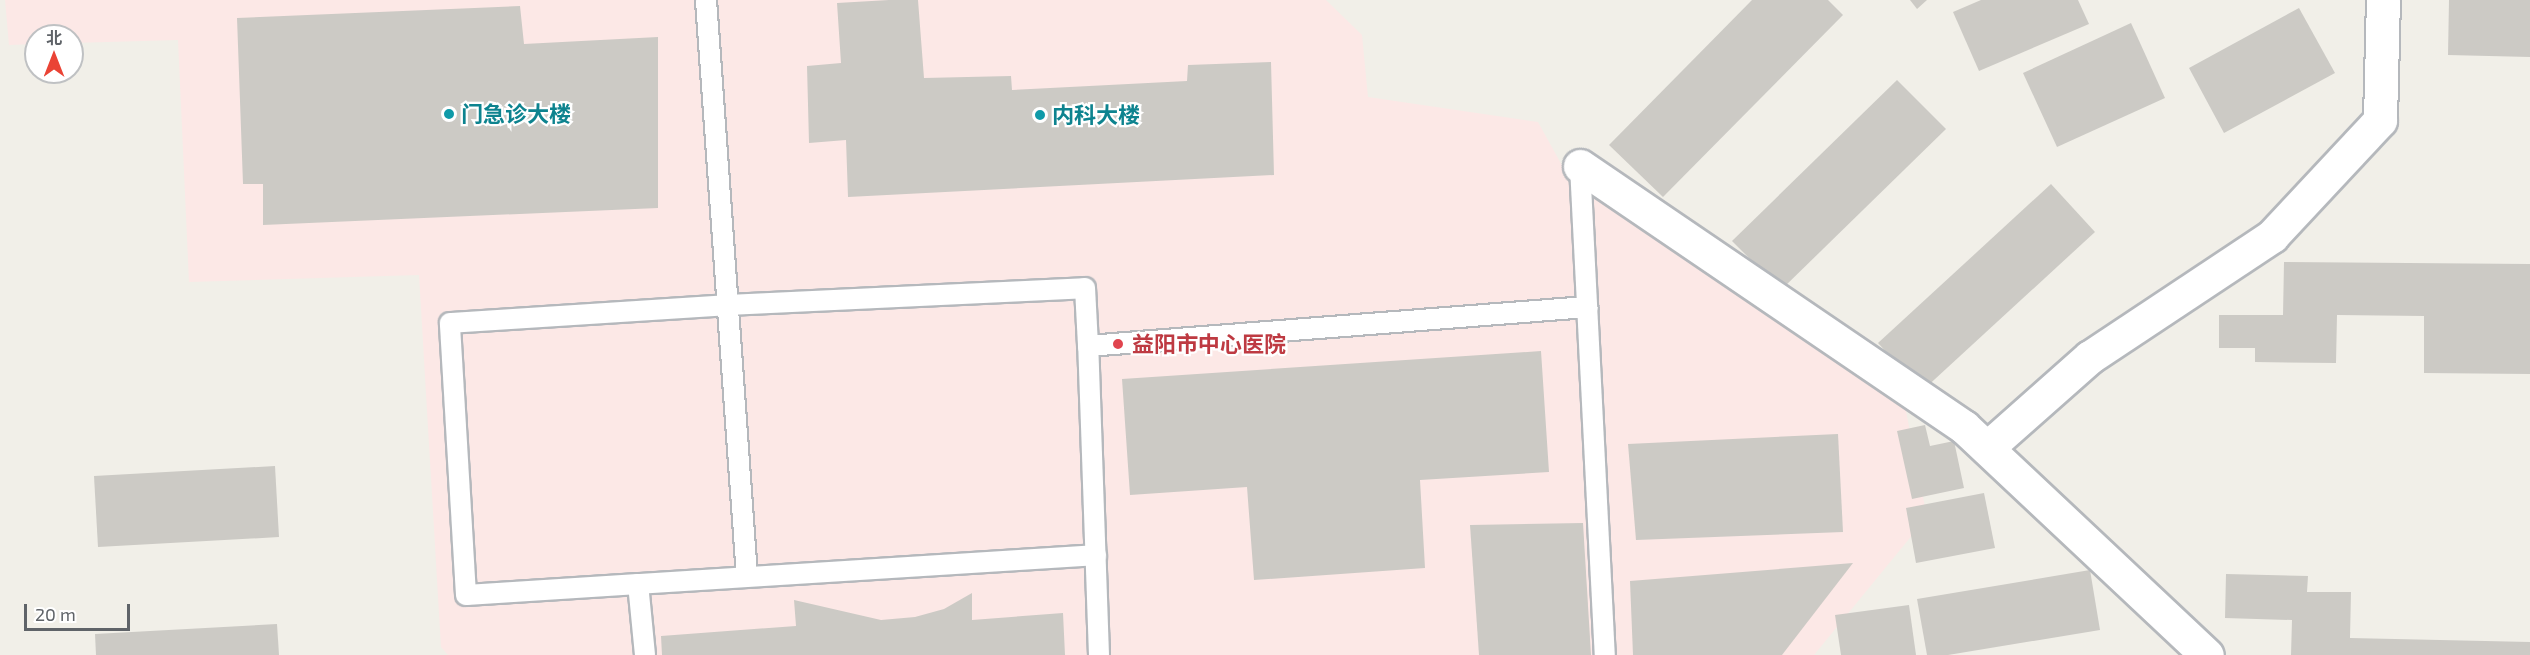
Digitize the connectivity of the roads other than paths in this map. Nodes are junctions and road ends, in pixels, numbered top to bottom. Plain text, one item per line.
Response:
1 (706, 0) edge
2 (2383, 0) edge
3 (1580, 166) joint
4 (727, 305) junction
5 (1587, 307) junction
6 (1088, 346) junction
7 (1987, 448) junction
8 (1096, 555) junction
9 (747, 576) junction
10 (638, 584) junction
11 (645, 655) edge
12 (1099, 655) edge
13 (1605, 655) edge
14 (2207, 655) edge

1 - 4 lane
2 - 7 street
3 - 5 lane
3 - 7 street
4 - 6 lane
4 - 9 lane
4 - 10 lane
5 - 6 lane
5 - 13 lane
6 - 8 lane
7 - 14 street
8 - 9 lane
8 - 12 lane
9 - 10 lane
10 - 11 lane

